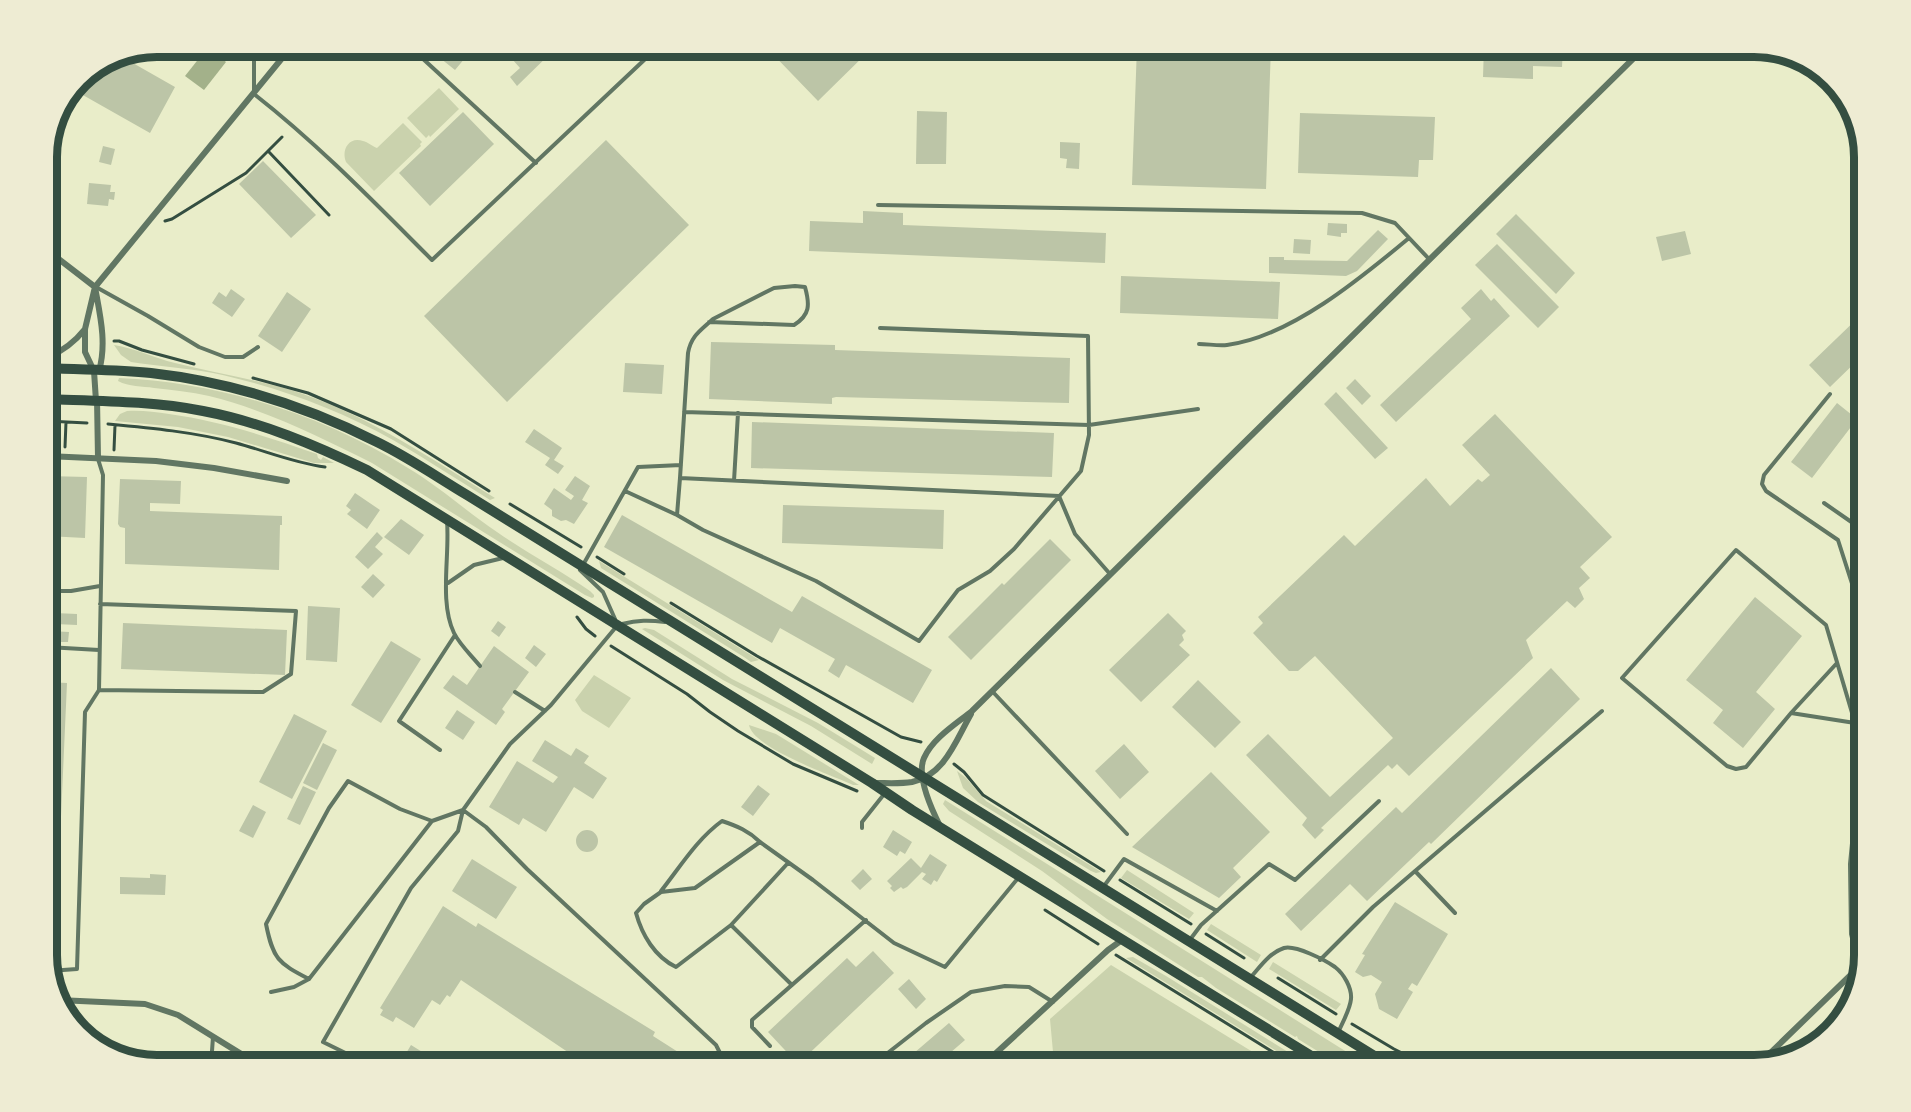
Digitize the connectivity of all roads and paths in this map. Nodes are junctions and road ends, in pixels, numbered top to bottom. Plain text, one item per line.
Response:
1 (254, 57) edge
2 (283, 57) edge
3 (421, 57) edge
4 (647, 57) edge
5 (1635, 57) edge
6 (254, 94) junction
7 (282, 137) dead end
8 (268, 152) junction
9 (536, 163) junction
10 (878, 205) dead end
11 (329, 215) dead end
12 (165, 221) dead end
13 (1409, 238) junction
14 (57, 258) edge
15 (1430, 259) junction
16 (95, 287) junction
17 (710, 322) junction
18 (85, 328) junction
19 (880, 328) dead end
20 (1199, 344) dead end
21 (258, 347) dead end
22 (57, 354) edge
23 (57, 369) edge
24 (96, 371) junction
25 (1830, 394) dead end
26 (57, 399) edge
27 (96, 401) junction
28 (1198, 409) dead end
29 (684, 412) junction
30 (738, 413) junction
31 (57, 422) edge
32 (66, 422) junction
33 (96, 423) junction
34 (115, 425) junction
35 (1089, 425) junction
36 (66, 439) dead end
37 (57, 456) edge
38 (98, 458) junction
39 (114, 459) junction
40 (681, 465) junction
41 (331, 467) dead end
42 (680, 478) junction
43 (287, 481) dead end
44 (734, 481) junction
45 (625, 491) junction
46 (1059, 496) junction
47 (1824, 503) dead end
48 (676, 515) junction
49 (447, 519) junction
50 (1854, 524) edge
51 (564, 555) junction
52 (507, 557) junction
53 (582, 567) junction
54 (1110, 575) junction
55 (447, 583) junction
56 (100, 586) junction
57 (1854, 590) edge
58 (57, 591) edge
59 (100, 604) junction
60 (571, 612) dead end
61 (675, 624) junction
62 (617, 626) junction
63 (455, 635) junction
64 (604, 642) junction
65 (57, 648) edge
66 (99, 650) junction
67 (1837, 663) junction
68 (480, 666) dead end
69 (99, 690) junction
70 (992, 691) junction
71 (515, 692) dead end
72 (545, 711) junction
73 (972, 711) junction
74 (1602, 711) dead end
75 (1791, 713) junction
76 (1854, 723) joint
77 (901, 737) dead end
78 (898, 742) dead end
79 (440, 750) dead end
80 (947, 759) junction
81 (924, 778) junction
82 (872, 783) junction
83 (885, 792) junction
84 (1379, 801) dead end
85 (876, 802) junction
86 (463, 810) junction
87 (432, 821) junction
88 (862, 828) dead end
89 (941, 828) junction
90 (1854, 831) edge
91 (1127, 834) dead end
92 (760, 842) junction
93 (788, 863) junction
94 (1415, 871) junction
95 (1112, 875) junction
96 (1020, 877) junction
97 (1102, 889) junction
98 (660, 892) junction
99 (1040, 906) dead end
100 (1217, 911) junction
101 (1455, 913) dead end
102 (866, 920) junction
103 (731, 925) junction
104 (1197, 928) junction
105 (1122, 940) junction
106 (1189, 942) junction
107 (1854, 943) edge
108 (1108, 950) junction
109 (1320, 960) junction
110 (1259, 967) junction
111 (58, 970) edge
112 (1852, 973) edge
113 (309, 979) junction
114 (1249, 979) junction
115 (792, 985) junction
116 (271, 992) dead end
117 (68, 1000) edge
118 (1054, 1002) junction
119 (1344, 1019) junction
120 (1337, 1034) junction
121 (213, 1037) junction
122 (770, 1046) dead end
123 (1770, 1054) edge
124 (212, 1055) edge
125 (243, 1055) edge
126 (350, 1055) edge
127 (721, 1055) edge
128 (885, 1055) edge
129 (994, 1055) edge
130 (1278, 1055) edge
131 (1310, 1055) edge
132 (1372, 1055) edge
133 (1406, 1055) edge

1 - 6 lane
2 - 6 street
3 - 9 lane
4 - 9 lane
5 - 15 street
6 - 9 lane
6 - 16 street
7 - 8 path
8 - 11 path
8 - 12 path
10 - 13 lane
13 - 15 lane
13 - 20 lane
14 - 16 street
15 - 54 street
16 - 18 street
16 - 21 lane
16 - 24 street
17 - 17 lane
17 - 29 lane
18 - 22 street
18 - 24 street
19 - 35 lane
23 - 24 main road
24 - 27 street
24 - 51 main road
25 - 57 lane
26 - 27 main road
27 - 33 street
27 - 49 main road
28 - 35 lane
29 - 30 lane
29 - 40 lane
30 - 35 lane
30 - 44 lane
31 - 32 path
32 - 33 path
32 - 36 path
33 - 34 path
33 - 38 street
34 - 39 path
34 - 41 path
35 - 46 lane
37 - 38 street
38 - 39 street
38 - 56 lane
39 - 43 street
40 - 42 lane
40 - 45 lane
42 - 44 lane
42 - 48 lane
44 - 46 lane
45 - 48 lane
45 - 53 lane
46 - 48 lane
46 - 54 lane
47 - 50 lane
49 - 52 main road
49 - 55 lane
51 - 53 main road
51 - 62 lane
52 - 55 lane
52 - 62 main road
53 - 61 main road
54 - 70 street
55 - 63 lane
56 - 58 lane
56 - 59 lane
59 - 66 lane
59 - 69 lane
60 - 64 path
61 - 62 lane
61 - 81 main road
62 - 64 lane
62 - 82 main road
63 - 68 lane
63 - 79 lane
64 - 72 lane
64 - 85 path
65 - 66 lane
66 - 69 lane
67 - 75 lane
67 - 75 lane
67 - 76 lane
69 - 111 lane
70 - 73 street
70 - 91 lane
71 - 72 lane
72 - 86 lane
73 - 80 street
73 - 81 street
74 - 94 lane
75 - 76 lane
77 - 78 path
80 - 81 street
80 - 95 path
81 - 82 street
81 - 89 street
81 - 97 main road
82 - 83 main road
83 - 85 lane
83 - 89 main road
84 - 100 lane
85 - 88 lane
86 - 87 lane
86 - 126 lane
86 - 127 lane
87 - 113 lane
87 - 113 lane
89 - 96 main road
90 - 107 lane
92 - 93 lane
92 - 98 lane
92 - 98 lane
93 - 102 lane
93 - 103 lane
94 - 101 lane
94 - 109 lane
95 - 97 lane
95 - 100 lane
95 - 104 path
96 - 102 lane
96 - 105 main road
97 - 106 main road
98 - 103 lane
99 - 108 path
100 - 104 lane
102 - 115 lane
103 - 115 lane
104 - 106 lane
104 - 110 path
105 - 108 street
105 - 131 main road
106 - 114 main road
108 - 118 street
108 - 130 path
109 - 110 lane
109 - 119 lane
110 - 114 lane
110 - 119 path
112 - 123 street
113 - 116 lane
114 - 120 main road
115 - 122 lane
117 - 121 street
118 - 128 lane
118 - 129 street
119 - 120 lane
119 - 133 path
120 - 132 main road
121 - 124 lane
121 - 125 street

